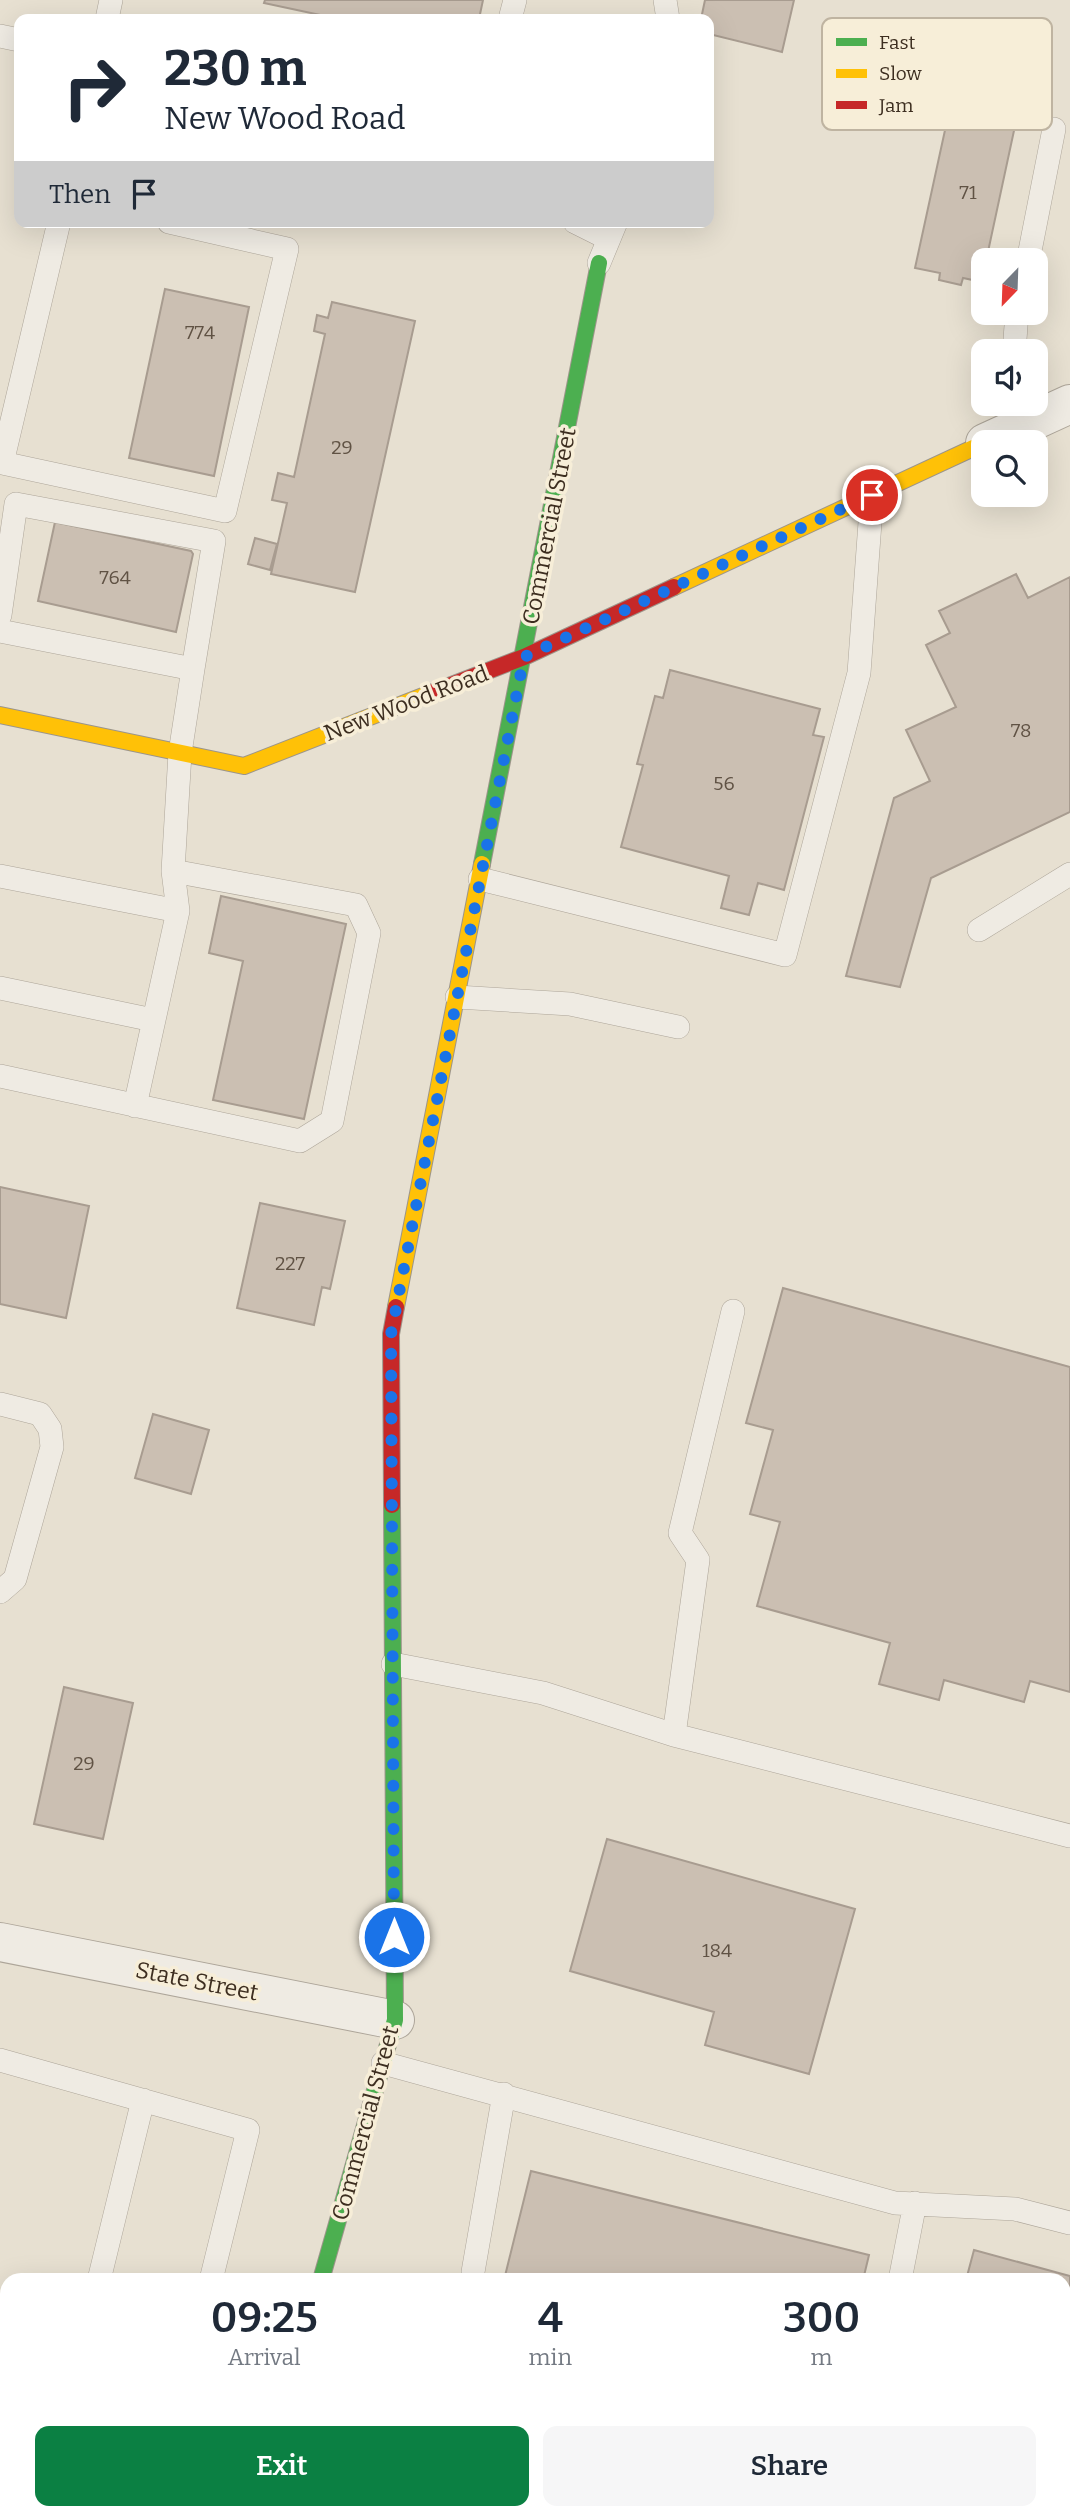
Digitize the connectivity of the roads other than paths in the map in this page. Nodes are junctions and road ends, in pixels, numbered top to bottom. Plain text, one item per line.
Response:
1 (1054, 129) dead end
2 (58, 228) edge
3 (195, 228) edge
4 (612, 231) edge
5 (1031, 248) edge
6 (599, 262) joint
7 (1070, 404) edge
8 (1048, 409) edge
9 (1022, 416) edge
10 (1002, 430) edge
11 (971, 449) edge
12 (2, 463) edge
13 (872, 495) junction
14 (0, 615) edge
15 (0, 631) edge
16 (524, 657) junction
17 (193, 669) junction
18 (0, 715) edge
19 (180, 753) junction
20 (173, 871) junction
21 (1070, 874) edge
22 (0, 876) edge
23 (480, 879) junction
24 (178, 911) junction
25 (979, 930) dead end
26 (0, 988) edge
27 (457, 997) junction
28 (153, 1020) junction
29 (678, 1027) dead end
30 (0, 1076) edge
31 (135, 1106) junction
32 (733, 1311) dead end
33 (0, 1404) edge
34 (0, 1592) edge
35 (393, 1664) junction
36 (674, 1735) junction
37 (1070, 1836) edge
38 (0, 1942) edge
39 (395, 2020) junction
40 (0, 2060) edge
41 (383, 2063) junction
42 (504, 2094) junction
43 (144, 2100) junction
44 (915, 2203) junction
45 (1070, 2223) edge
46 (473, 2272) dead end
47 (101, 2273) edge
48 (213, 2273) edge
49 (323, 2273) edge
50 (901, 2273) edge

1 - 5 lane
2 - 12 lane
3 - 12 lane
4 - 6 lane
6 - 16 street, Commercial Street
7 - 8 street, New Wood Road
9 - 10 street, New Wood Road
11 - 13 street, New Wood Road
13 - 16 street, New Wood Road
13 - 23 lane
14 - 17 lane
15 - 17 lane
16 - 19 street, New Wood Road
16 - 23 street, Commercial Street
17 - 19 lane
18 - 19 street, New Wood Road
19 - 20 lane
20 - 24 lane
20 - 31 lane
21 - 25 lane
22 - 24 lane
23 - 27 street, Commercial Street
24 - 28 lane
26 - 28 lane
27 - 29 lane
27 - 35 street, Commercial Street
28 - 31 lane
30 - 31 lane
32 - 36 lane
33 - 34 lane
35 - 36 lane
35 - 39 street, Commercial Street
36 - 37 lane
38 - 39 street, State Street
39 - 41 street, Commercial Street
40 - 43 lane
41 - 42 lane
41 - 49 street, Commercial Street
42 - 44 lane
42 - 46 lane
43 - 47 lane
43 - 48 lane
44 - 45 lane
44 - 50 lane

